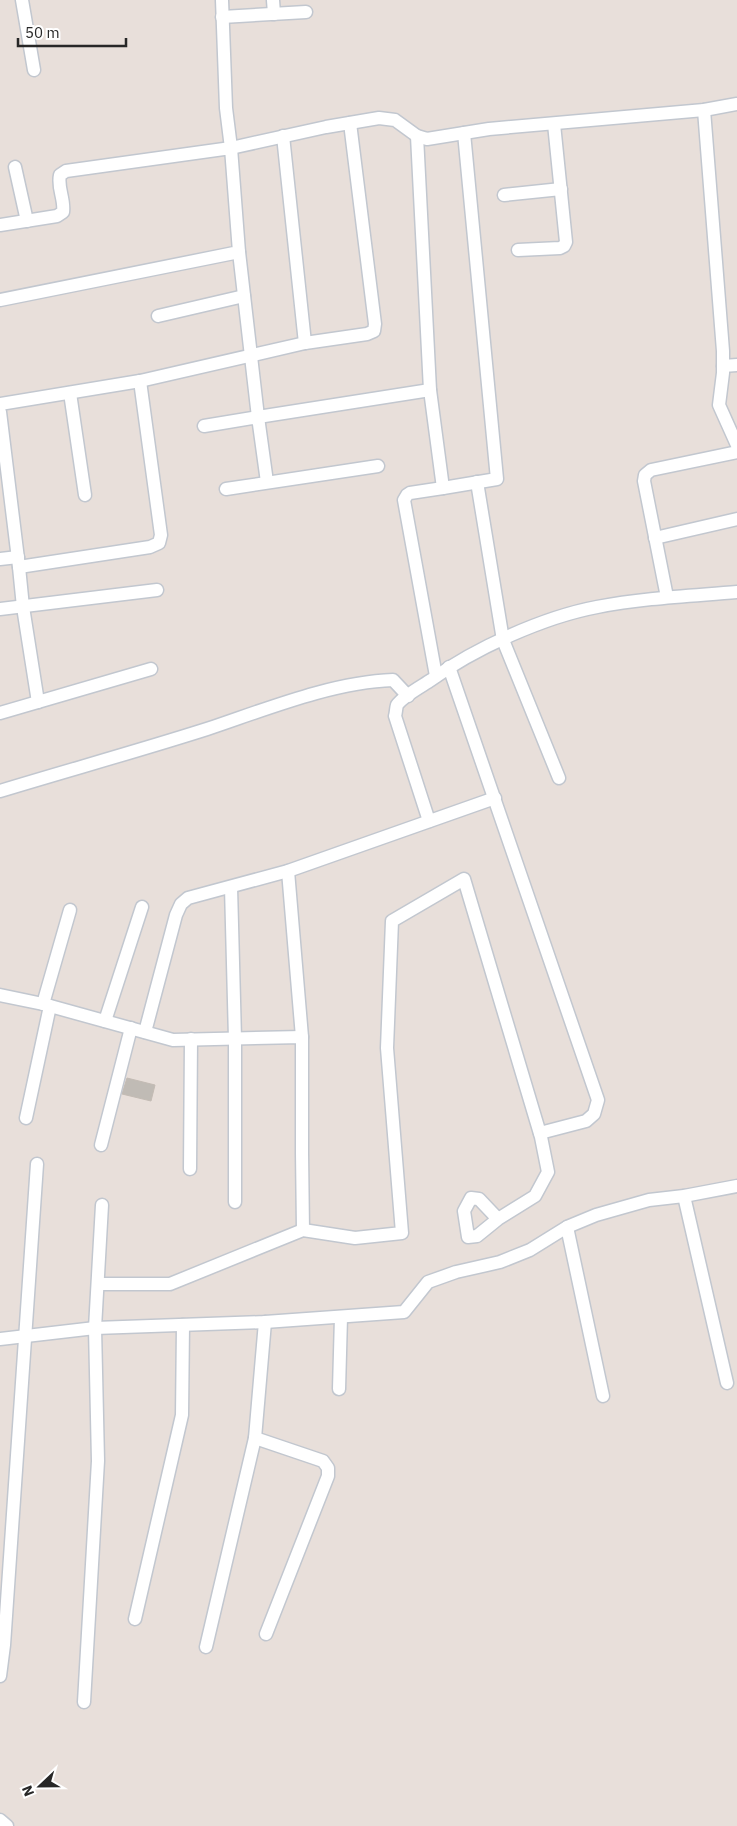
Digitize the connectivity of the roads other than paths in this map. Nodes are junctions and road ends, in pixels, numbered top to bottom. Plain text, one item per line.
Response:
1 (22, 0) edge
2 (222, 0) edge
3 (273, 0) edge
4 (306, 12) dead end
5 (274, 14) junction
6 (222, 17) junction
7 (34, 70) dead end
8 (737, 104) edge
9 (704, 110) junction
10 (350, 123) junction
11 (554, 124) junction
12 (464, 133) junction
13 (283, 136) junction
14 (417, 136) junction
15 (231, 148) junction
16 (15, 167) dead end
17 (561, 190) junction
18 (504, 195) dead end
19 (27, 221) junction
20 (0, 225) edge
21 (518, 250) dead end
22 (239, 252) junction
23 (244, 296) junction
24 (0, 300) edge
25 (158, 316) dead end
26 (304, 344) junction
27 (250, 356) junction
28 (737, 364) edge
29 (723, 366) junction
30 (140, 382) junction
31 (430, 390) junction
32 (70, 393) junction
33 (0, 404) edge
34 (0, 412) edge
35 (258, 417) junction
36 (204, 426) dead end
37 (737, 445) edge
38 (737, 452) edge
39 (378, 466) dead end
40 (267, 482) junction
41 (477, 482) junction
42 (226, 488) dead end
43 (443, 488) junction
44 (85, 495) dead end
45 (737, 519) edge
46 (655, 538) junction
47 (0, 559) edge
48 (19, 562) junction
49 (157, 590) dead end
50 (737, 592) edge
51 (666, 597) junction
52 (22, 606) junction
53 (0, 609) edge
54 (503, 640) junction
55 (449, 667) junction
56 (151, 669) dead end
57 (436, 676) junction
58 (408, 696) junction
59 (38, 702) junction
60 (0, 713) edge
61 (559, 778) dead end
62 (0, 791) edge
63 (495, 798) junction
64 (429, 821) junction
65 (288, 871) junction
66 (230, 887) junction
67 (142, 907) dead end
68 (70, 910) dead end
69 (0, 995) edge
70 (47, 1005) junction
71 (105, 1021) junction
72 (131, 1028) junction
73 (145, 1032) junction
74 (302, 1037) junction
75 (191, 1039) junction
76 (235, 1039) junction
77 (26, 1118) dead end
78 (540, 1133) junction
79 (101, 1145) dead end
80 (37, 1164) dead end
81 (190, 1169) dead end
82 (737, 1186) edge
83 (684, 1196) junction
84 (235, 1202) dead end
85 (102, 1205) dead end
86 (498, 1219) dead end
87 (567, 1227) junction
88 (304, 1230) junction
89 (98, 1284) junction
90 (341, 1317) junction
91 (265, 1322) junction
92 (183, 1325) junction
93 (95, 1328) junction
94 (25, 1336) junction
95 (0, 1338) edge
96 (727, 1383) dead end
97 (340, 1389) dead end
98 (603, 1396) dead end
99 (255, 1438) junction
100 (135, 1619) dead end
101 (266, 1634) dead end
102 (206, 1647) dead end
103 (0, 1676) edge
104 (84, 1702) dead end
105 (0, 1820) edge
106 (8, 1826) edge

1 - 7 street
2 - 6 street
3 - 5 street
4 - 5 street
5 - 6 street
6 - 15 street
8 - 9 street
9 - 11 street
9 - 29 street
10 - 13 street
10 - 14 street
10 - 26 street
11 - 12 street
11 - 17 street
12 - 14 street
12 - 41 street
13 - 15 street
13 - 26 street
14 - 31 street
15 - 19 street
15 - 22 street
16 - 19 street
17 - 18 street
17 - 21 street
19 - 20 street
22 - 23 street
22 - 24 street
23 - 25 street
23 - 27 street
26 - 27 street
27 - 30 street
27 - 35 street
28 - 29 street
29 - 37 street
30 - 32 street
30 - 48 street
31 - 35 street
31 - 43 street
32 - 33 street
32 - 44 street
34 - 48 street
35 - 36 street
35 - 40 street
38 - 46 street
39 - 40 street
40 - 42 street
41 - 43 street
41 - 54 street
43 - 57 street
45 - 46 street
46 - 51 street
47 - 48 street
48 - 52 street
49 - 52 street
50 - 51 street
51 - 54 street
52 - 53 street
52 - 59 street
54 - 55 street
54 - 61 street
55 - 57 street
55 - 63 street
56 - 59 street
57 - 58 street
58 - 62 street
58 - 64 street
59 - 60 street
63 - 64 street
63 - 78 street
64 - 65 street
65 - 66 street
65 - 74 street
66 - 73 street
66 - 76 street
67 - 71 street
68 - 70 street
69 - 70 street
70 - 71 street
70 - 77 street
71 - 72 street
72 - 73 street
72 - 79 street
73 - 75 street
74 - 76 street
74 - 88 street
75 - 76 street
75 - 81 street
76 - 84 street
78 - 86 street
78 - 88 street
80 - 94 street
82 - 83 street
83 - 87 street
83 - 96 street
85 - 89 street
87 - 90 street
87 - 98 street
88 - 89 street
89 - 93 street
90 - 91 street
90 - 97 street
91 - 92 street
91 - 99 street
92 - 93 street
92 - 100 street
93 - 94 street
93 - 104 street
94 - 95 street
94 - 103 street
99 - 101 street
99 - 102 street
105 - 106 street

